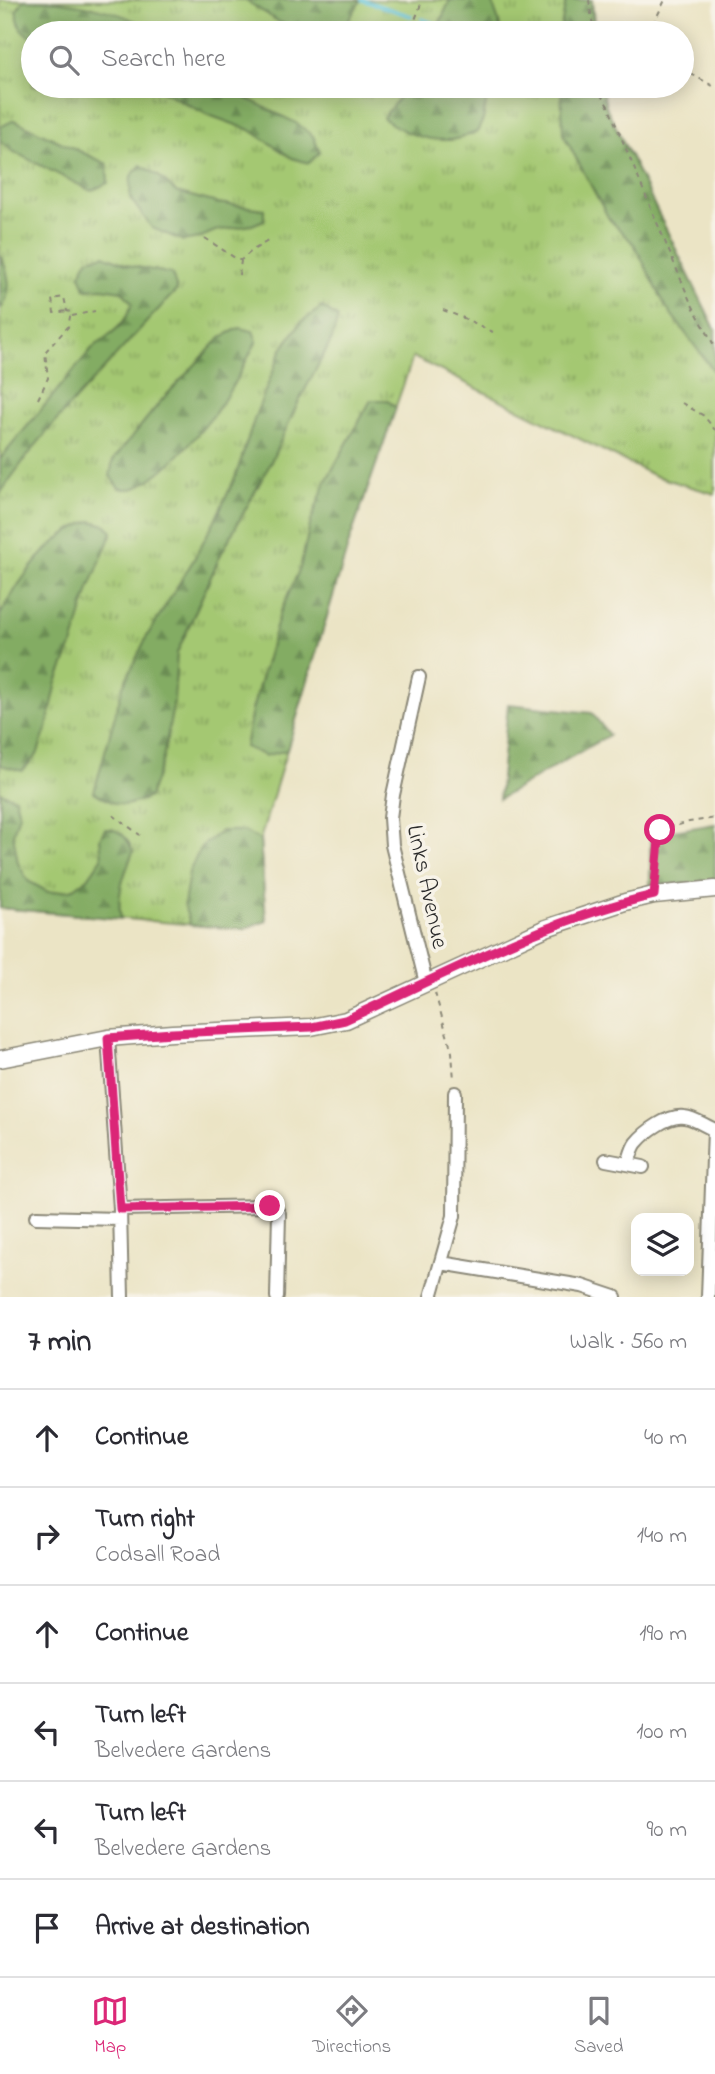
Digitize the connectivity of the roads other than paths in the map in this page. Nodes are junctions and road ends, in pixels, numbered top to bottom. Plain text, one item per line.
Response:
1 (419, 677) dead end
2 (715, 889) edge
3 (426, 983) junction
4 (108, 1038) junction
5 (0, 1059) edge
6 (456, 1093) road end
7 (715, 1130) edge
8 (606, 1160) dead end
9 (628, 1164) junction
10 (643, 1167) dead end
11 (120, 1214) junction
12 (36, 1217) dead end
13 (441, 1263) junction
14 (122, 1297) edge
15 (277, 1297) edge
16 (431, 1297) edge
17 (615, 1297) edge
18 (708, 1297) edge

1 - 3 street, Links Avenue
2 - 3 street
3 - 4 street
4 - 5 street
4 - 11 street
6 - 13 street
7 - 9 street
7 - 18 street
8 - 9 street
9 - 10 street
11 - 12 street
11 - 14 street
11 - 15 street
13 - 16 street
13 - 17 street

